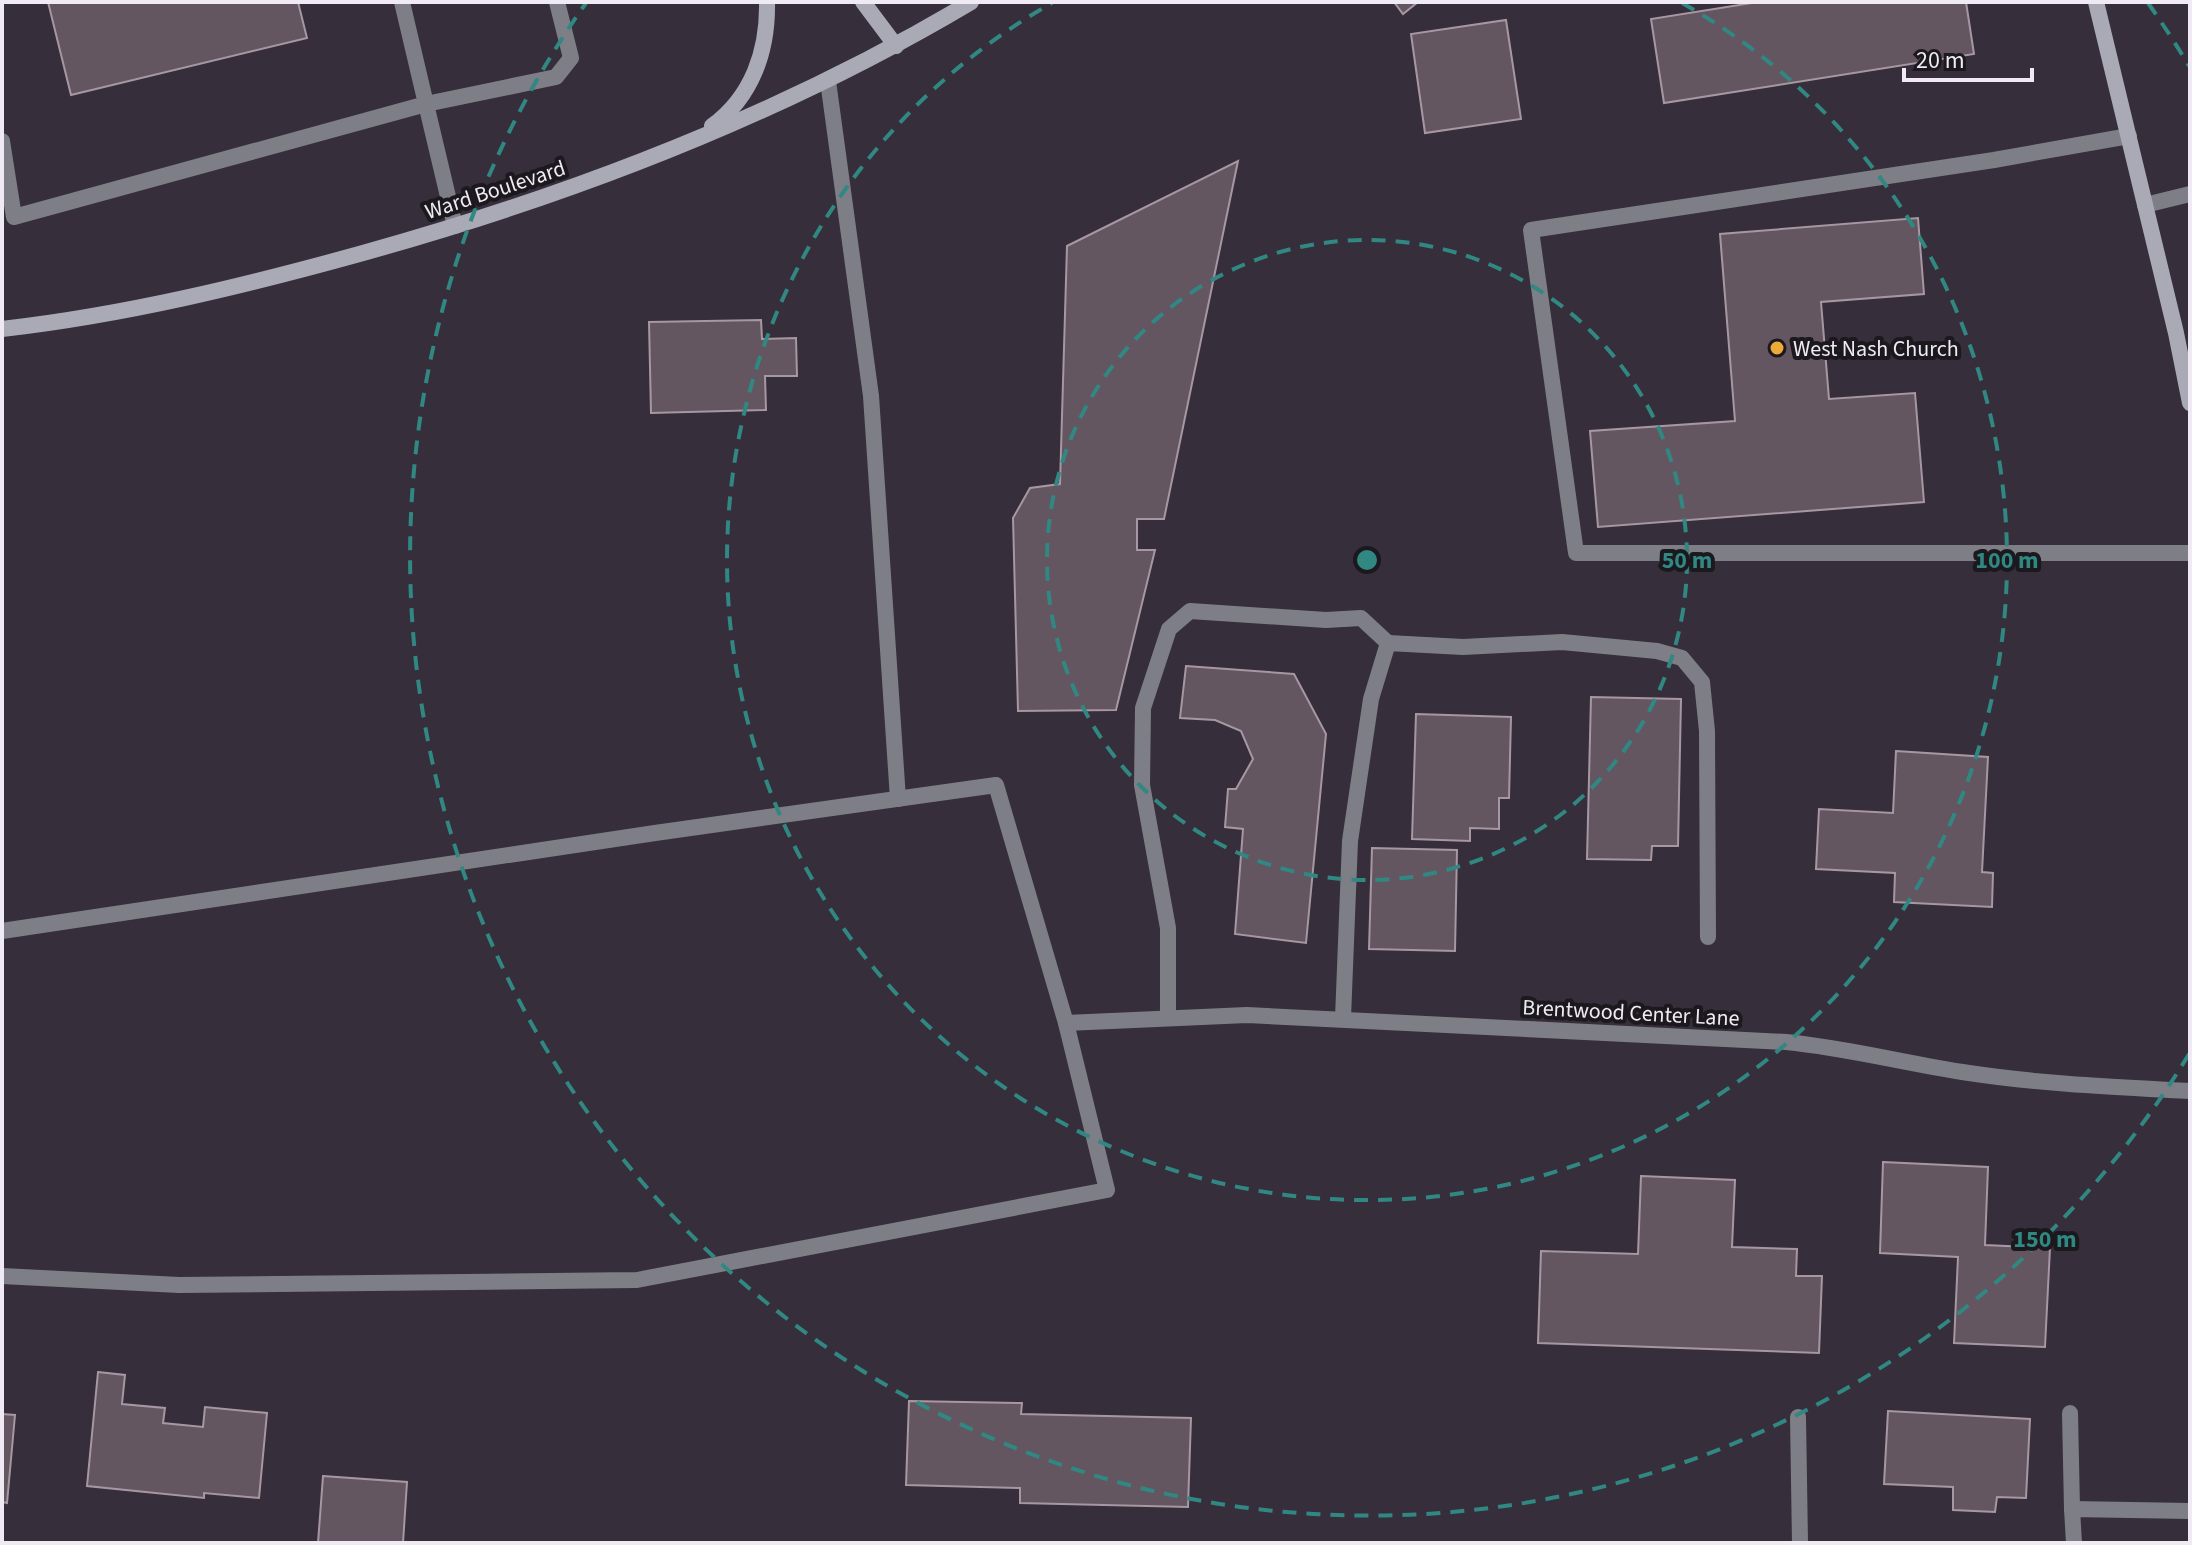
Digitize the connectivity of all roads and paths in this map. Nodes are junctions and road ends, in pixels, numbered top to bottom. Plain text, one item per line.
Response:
1 (402, 2) edge
2 (557, 2) edge
3 (767, 2) edge
4 (863, 2) edge
5 (971, 2) edge
6 (2096, 2) edge
7 (896, 46) junction
8 (828, 81) junction
9 (426, 104) junction
10 (2129, 136) junction
11 (2, 141) edge
12 (690, 143) junction
13 (2190, 194) edge
14 (2145, 205) junction
15 (8, 219) edge
16 (455, 226) junction
17 (2, 329) edge
18 (2190, 403) edge
19 (2190, 553) edge
20 (1388, 643) junction
21 (898, 799) junction
22 (2, 931) edge
23 (1708, 937) dead end
24 (1168, 1018) junction
25 (1343, 1018) junction
26 (1066, 1023) junction
27 (2190, 1091) edge
28 (2, 1276) edge
29 (2070, 1413) dead end
30 (1798, 1417) dead end
31 (2072, 1509) junction
32 (2190, 1511) edge
33 (1800, 1543) edge
34 (2074, 1543) edge

1 - 9 street
2 - 9 street
3 - 12 main road
4 - 7 main road
5 - 7 main road, Ward Boulevard
6 - 10 main road
7 - 8 main road, Ward Boulevard
8 - 12 main road, Ward Boulevard
8 - 21 street
9 - 15 street
9 - 16 street
10 - 14 main road
10 - 19 street
11 - 15 street
12 - 16 main road, Ward Boulevard
13 - 14 street
14 - 18 main road
16 - 17 main road, Ward Boulevard
20 - 23 street
20 - 24 street
20 - 25 street
21 - 22 street
21 - 26 street
24 - 25 street, Brentwood Center Lane
24 - 26 street, Brentwood Center Lane
25 - 27 street, Brentwood Center Lane
26 - 28 street
29 - 31 street
30 - 33 street
31 - 32 street
31 - 34 street

